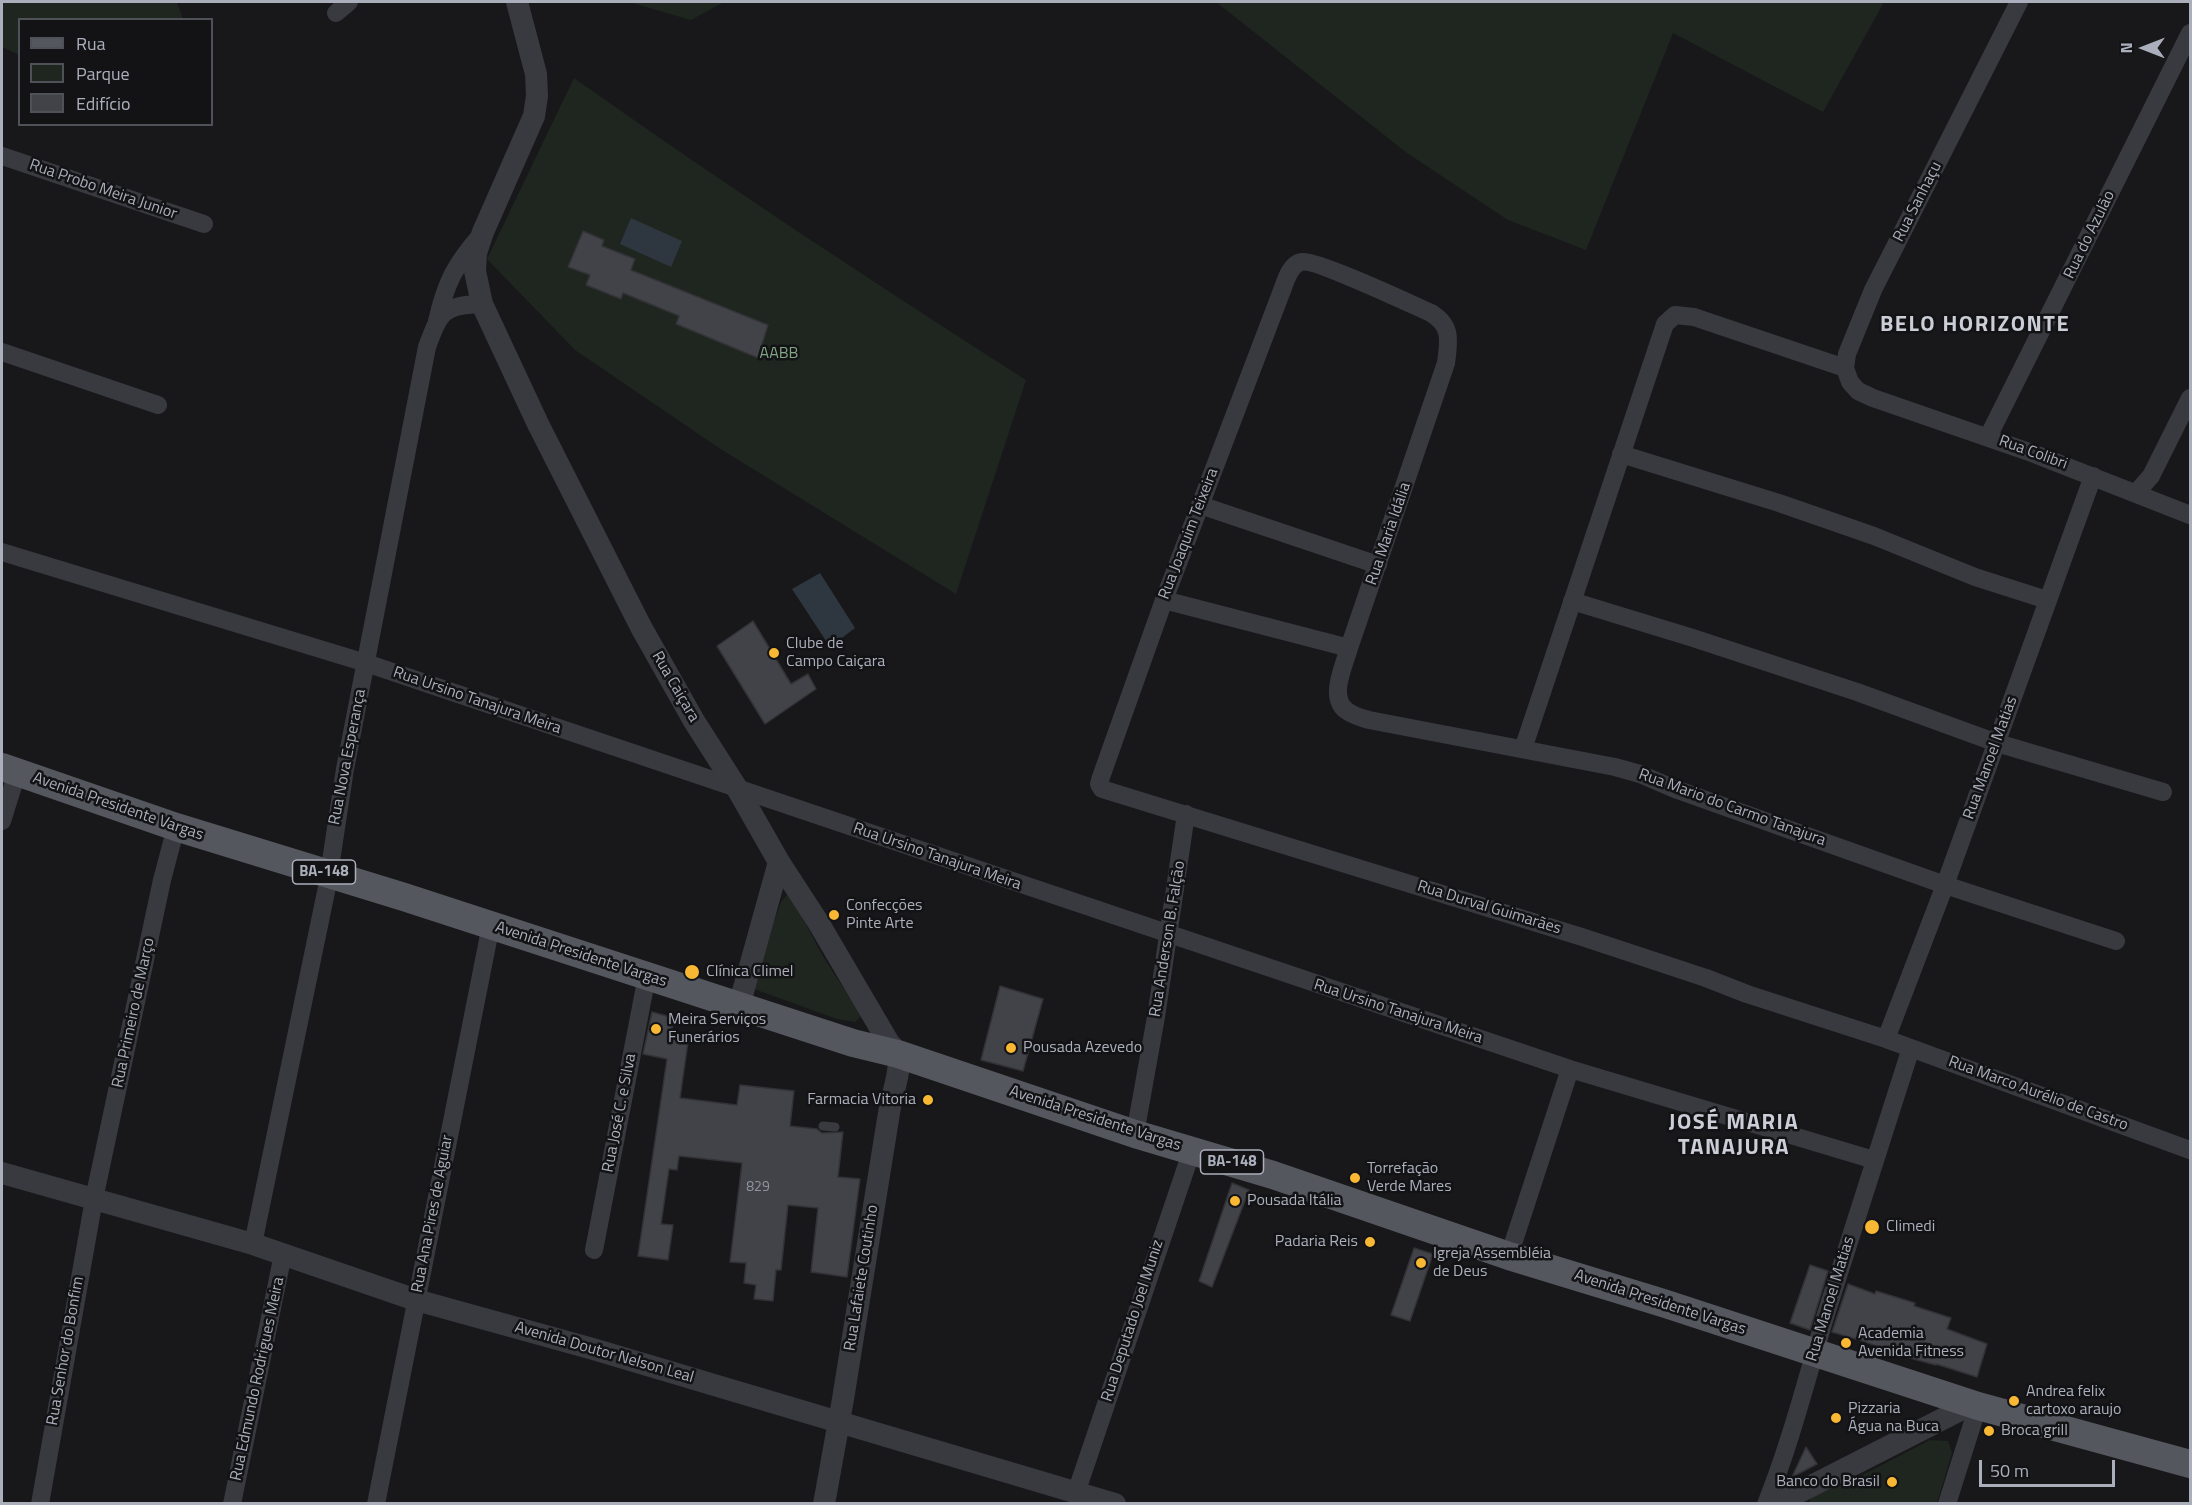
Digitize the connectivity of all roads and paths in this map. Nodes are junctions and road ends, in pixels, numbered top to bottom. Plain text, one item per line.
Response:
1 (517, 2) edge
2 (2019, 2) edge
3 (2190, 33) edge
4 (2, 156) edge
5 (204, 224) dead end
6 (483, 232) junction
7 (482, 304) junction
8 (435, 326) junction
9 (2, 352) edge
10 (1446, 363) joint
11 (1845, 368) junction
12 (2190, 399) edge
13 (158, 405) dead end
14 (1988, 437) junction
15 (1621, 454) junction
16 (2093, 476) junction
17 (2136, 493) junction
18 (1200, 505) junction
19 (2190, 515) edge
20 (2, 552) edge
21 (1378, 565) junction
22 (1164, 600) junction
23 (2047, 600) junction
24 (1572, 601) junction
25 (1349, 648) junction
26 (366, 663) junction
27 (1341, 705) joint
28 (1996, 743) junction
29 (1523, 749) junction
30 (9, 770) edge
31 (1101, 777) joint
32 (738, 790) junction
33 (2163, 792) dead end
34 (1186, 814) junction
35 (2, 821) edge
36 (176, 827) junction
37 (778, 862) junction
38 (328, 874) junction
39 (1945, 885) junction
40 (492, 925) junction
41 (1168, 935) junction
42 (2116, 941) dead end
43 (647, 976) junction
44 (739, 1006) junction
45 (1886, 1039) junction
46 (898, 1054) junction
47 (1909, 1054) junction
48 (1570, 1069) junction
49 (823, 1126) dead end
50 (835, 1127) dead end
51 (1135, 1134) junction
52 (1192, 1150) junction
53 (2190, 1150) edge
54 (1874, 1160) junction
55 (2, 1173) edge
56 (94, 1199) junction
57 (253, 1244) junction
58 (594, 1250) dead end
59 (283, 1254) junction
60 (1509, 1256) junction
61 (416, 1300) junction
62 (1816, 1353) junction
63 (1975, 1405) junction
64 (838, 1421) junction
65 (2190, 1464) edge
66 (1076, 1492) junction
67 (40, 1503) edge
68 (232, 1503) edge
69 (376, 1503) edge
70 (824, 1503) edge
71 (1115, 1503) edge
72 (1766, 1503) edge
73 (1776, 1503) edge
74 (1947, 1503) edge

1 - 6 street, Rua Caiçara
2 - 11 street, Rua Sanhaçu
3 - 14 street, Rua do Azulão
4 - 5 street, Rua Probo Meira Junior
6 - 7 street, Rua Caiçara
6 - 8 street
7 - 8 street, Rua Nova Esperança
7 - 32 street, Rua Caiçara
8 - 26 street, Rua Nova Esperança
9 - 13 street
10 - 18 street, Rua Joaquim Teixeira
10 - 21 street, Rua Maria Idália
11 - 14 street, Rua Colibri
11 - 15 street
12 - 17 street
14 - 16 street, Rua Colibri
15 - 23 street
15 - 24 street
16 - 17 street, Rua Colibri
16 - 23 street, Rua Manoel Matias
17 - 19 street, Rua Colibri
18 - 21 street
18 - 22 street, Rua Joaquim Teixeira
20 - 26 street, Rua Ursino Tanajura Meira
21 - 25 street, Rua Maria Idália
22 - 25 street
22 - 31 street, Rua Joaquim Teixeira
23 - 28 street, Rua Manoel Matias
24 - 28 street
24 - 29 street
25 - 27 street, Rua Maria Idália
26 - 32 street, Rua Ursino Tanajura Meira
26 - 38 street, Rua Nova Esperança
27 - 29 street, Rua Mario do Carmo Tanajura
28 - 33 street
28 - 39 street, Rua Manoel Matias
29 - 39 street, Rua Mario do Carmo Tanajura
30 - 35 street
30 - 36 main road, Avenida Presidente Vargas / BA-148
31 - 34 street, Rua Durval Guimarães
32 - 37 street, Rua Caiçara
32 - 41 street, Rua Ursino Tanajura Meira
34 - 41 street, Rua Anderson B. Falção
34 - 45 street, Rua Durval Guimarães
36 - 38 main road, Avenida Presidente Vargas / BA-148
36 - 56 street, Rua Primeiro de Março
37 - 44 street
37 - 46 street, Rua Caiçara
38 - 40 main road, Avenida Presidente Vargas / BA-148
38 - 57 street, Rua Nova Esperança
39 - 42 street, Rua Mario do Carmo Tanajura
39 - 45 street, Rua Manoel Matias
40 - 43 main road, Avenida Presidente Vargas / BA-148
40 - 61 street, Rua Ana Pires de Aguiar
41 - 48 street, Rua Ursino Tanajura Meira
41 - 51 street, Rua Anderson B. Falção
43 - 44 main road, Avenida Presidente Vargas / BA-148
43 - 58 street, Rua José C. e Silva
44 - 46 main road, Avenida Presidente Vargas / BA-148
45 - 47 street, Rua Marco Aurélio de Castro
46 - 51 main road, Avenida Presidente Vargas / BA-148
46 - 64 street, Rua Lafaiete Coutinho
47 - 53 street, Rua Marco Aurélio de Castro
47 - 54 street, Rua Manoel Matias
48 - 54 street, Rua Ursino Tanajura Meira
48 - 60 street
49 - 50 lane
51 - 52 main road, Avenida Presidente Vargas / BA-148
52 - 60 main road, Avenida Presidente Vargas / BA-148
52 - 66 street, Rua Deputado Joel Muniz
54 - 62 street, Rua Manoel Matias
55 - 56 street, Avenida Doutor Nelson Leal
56 - 57 street, Avenida Doutor Nelson Leal
56 - 67 street, Rua Senhor do Bonfim
57 - 59 street, Avenida Doutor Nelson Leal
59 - 61 street, Avenida Doutor Nelson Leal
59 - 68 street, Rua Edmundo Rodrigues Meira
60 - 62 main road, Avenida Presidente Vargas / BA-148
61 - 64 street, Avenida Doutor Nelson Leal
61 - 69 street, Rua Ana Pires de Aguiar
62 - 63 main road, Avenida Presidente Vargas / BA-148
62 - 72 street, Rua Manoel Matias
63 - 65 main road, Avenida Presidente Vargas / BA-148
63 - 73 street
63 - 74 street
64 - 66 street, Avenida Doutor Nelson Leal
64 - 70 street, Rua Lafaiete Coutinho
66 - 71 street, Avenida Doutor Nelson Leal

